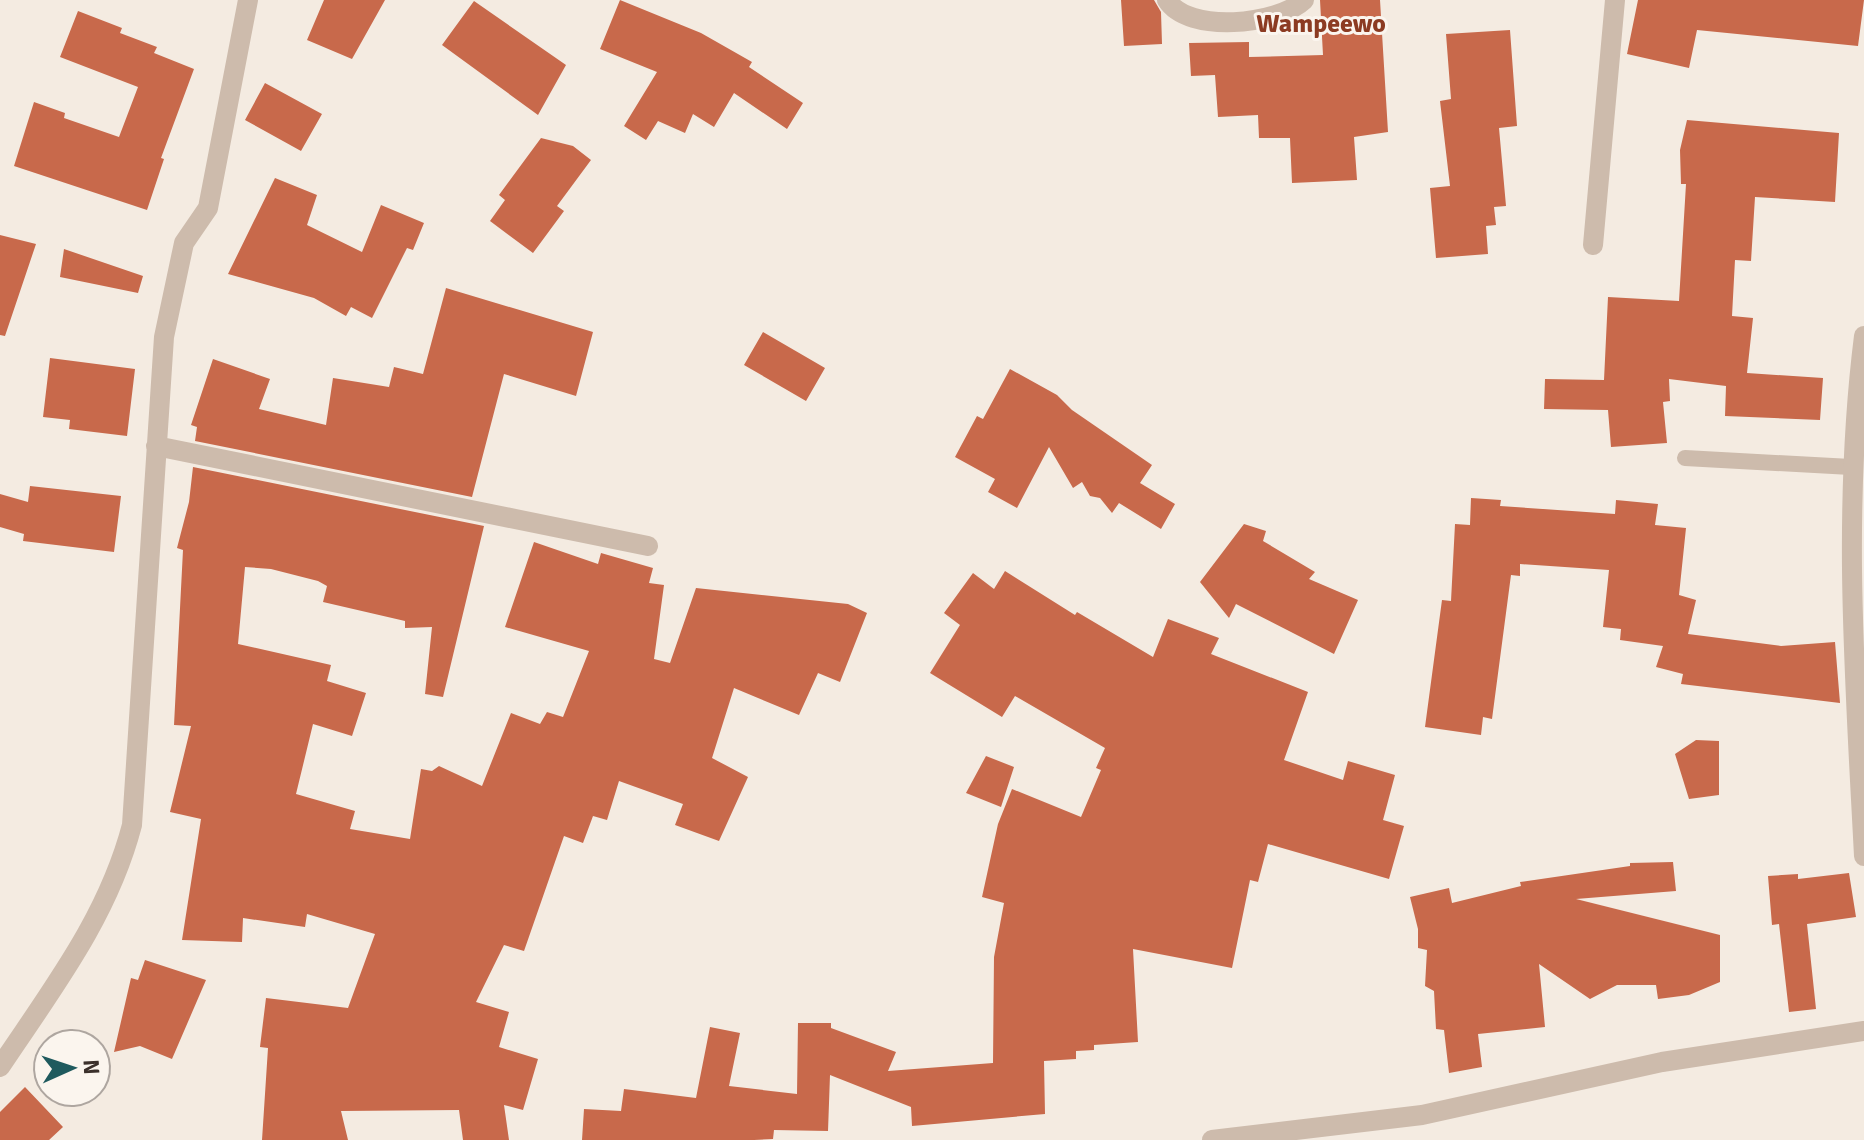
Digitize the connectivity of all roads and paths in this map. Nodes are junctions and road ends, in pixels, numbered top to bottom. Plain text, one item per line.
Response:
1 (248, 0) edge
2 (1167, 0) edge
3 (1304, 0) edge
4 (1615, 0) edge
5 (1593, 245) dead end
6 (1864, 336) edge
7 (156, 446) junction
8 (1685, 458) dead end
9 (1851, 467) junction
10 (648, 546) dead end
11 (1864, 856) edge
12 (1864, 1031) edge
13 (0, 1067) edge
14 (1212, 1140) edge

1 - 7 street
2 - 3 street
4 - 5 street
6 - 9 street
7 - 10 street
7 - 13 street
8 - 9 lane
9 - 11 street
12 - 14 street

